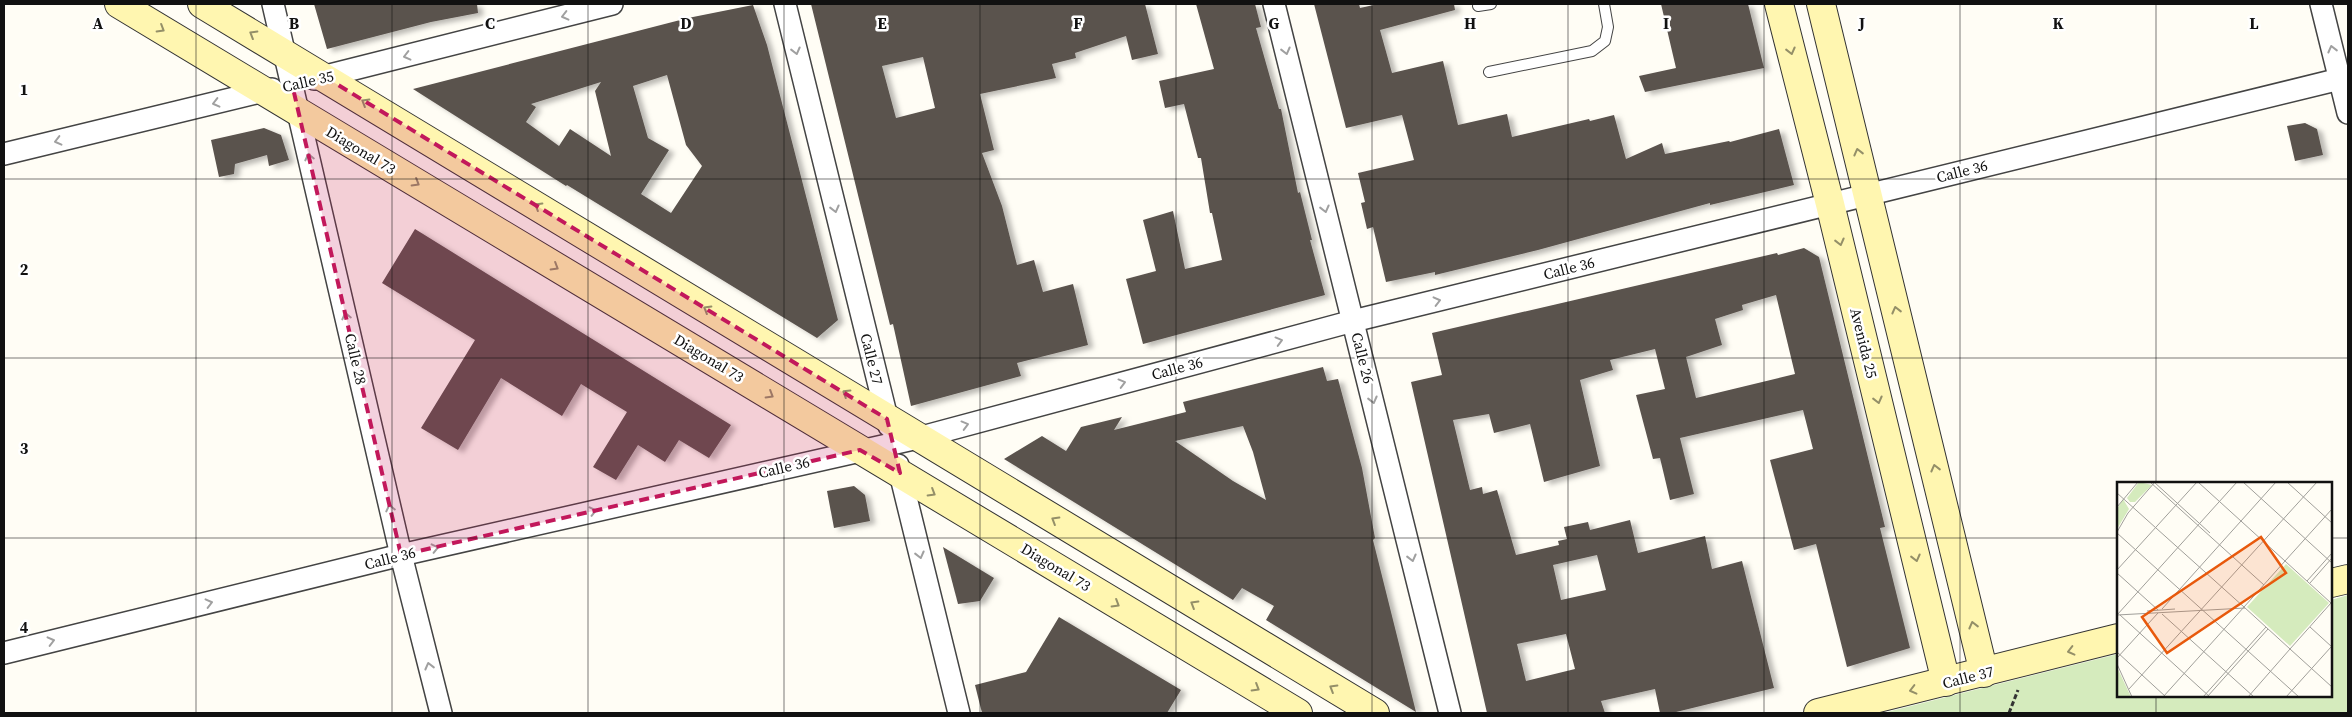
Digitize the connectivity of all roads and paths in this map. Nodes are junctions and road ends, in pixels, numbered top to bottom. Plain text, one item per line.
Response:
1 (119, 4) edge
2 (202, 4) edge
3 (274, 4) edge
4 (612, 4) edge
5 (785, 4) edge
6 (1274, 4) edge
7 (1491, 4) edge
8 (1604, 4) edge
9 (1779, 4) edge
10 (1821, 4) edge
11 (2321, 4) edge
12 (1478, 6) dead end
13 (286, 54) junction
14 (1489, 72) dead end
15 (325, 77) junction
16 (2344, 78) edge
17 (292, 84) junction
18 (263, 91) junction
19 (2348, 113) edge
20 (299, 114) junction
21 (4, 154) edge
22 (1868, 194) junction
23 (1830, 204) junction
24 (1353, 321) junction
25 (899, 433) junction
26 (860, 450) junction
27 (900, 473) junction
28 (401, 555) junction
29 (2348, 579) edge
30 (2332, 584) edge
31 (2117, 638) edge
32 (4, 653) edge
33 (1984, 673) junction
34 (1946, 682) junction
35 (2020, 685) dead end
36 (441, 713) edge
37 (959, 713) edge
38 (1298, 713) edge
39 (1375, 713) edge
40 (1450, 713) edge
41 (1818, 713) edge
42 (2009, 713) edge

1 -> 18 main road, Diagonal 73
13 -> 2 main road
3 - 13 street, Calle 28
4 -> 15 street, Calle 35
5 -> 25 street, Calle 27
6 -> 24 street, Calle 26
7 - 12 lane
8 - 14 lane
9 -> 23 main road, Avenida 25
22 -> 10 main road
16 -> 11 street
13 - 15 main road
13 - 17 street, Calle 28
15 - 17 street, Calle 35
25 -> 15 main road
16 - 19 street
16 - 22 street, Calle 36
17 - 18 street, Calle 35
17 - 20 street, Calle 28
18 - 20 main road, Diagonal 73
18 -> 21 street, Calle 35
20 -> 26 main road, Diagonal 73
28 -> 20 street, Calle 28
22 - 23 street, Calle 36
33 -> 22 main road
24 -> 23 street, Calle 36
23 -> 34 main road, Avenida 25
25 -> 24 street, Calle 36
24 -> 40 street, Calle 26
25 - 26 street, Calle 36
25 - 27 street, Calle 27
39 -> 25 main road
26 - 27 main road, Diagonal 73
28 -> 26 street, Calle 36
27 -> 37 street, Calle 27
27 -> 38 main road, Diagonal 73
32 -> 28 street, Calle 36
36 -> 28 street, Calle 28
29 - 30 main road
31 -> 33 main road, Calle 37
33 - 34 main road, Calle 37
34 -> 41 main road, Calle 37
35 - 42 path

